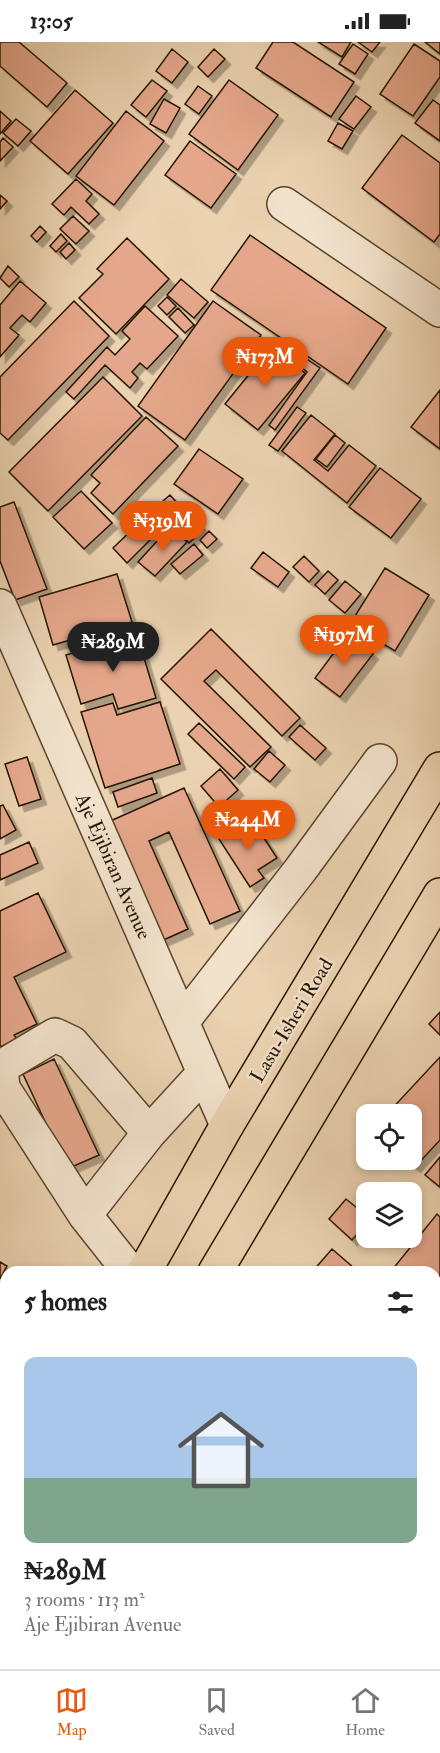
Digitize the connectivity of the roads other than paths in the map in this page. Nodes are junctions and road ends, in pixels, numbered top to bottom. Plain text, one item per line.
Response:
1 (284, 204) dead end
2 (440, 310) edge
3 (0, 606) edge
4 (380, 761) dead end
5 (440, 769) edge
6 (438, 904) edge
7 (182, 1022) junction
8 (204, 1073) junction
9 (227, 1125) junction
10 (148, 1133) junction
11 (85, 1215) junction
12 (125, 1266) edge
13 (147, 1266) edge
14 (221, 1266) edge

1 - 2 street
3 - 7 street, Aje Ejibiran Avenue
4 - 7 street
5 - 9 main road, Lasu-Isheri Road
6 - 14 main road
7 - 8 street, Aje Ejibiran Avenue
8 - 9 street, Aje Ejibiran Avenue
8 - 10 street
9 - 13 main road, Lasu-Isheri Road
10 - 11 street
10 - 11 street
11 - 12 street

